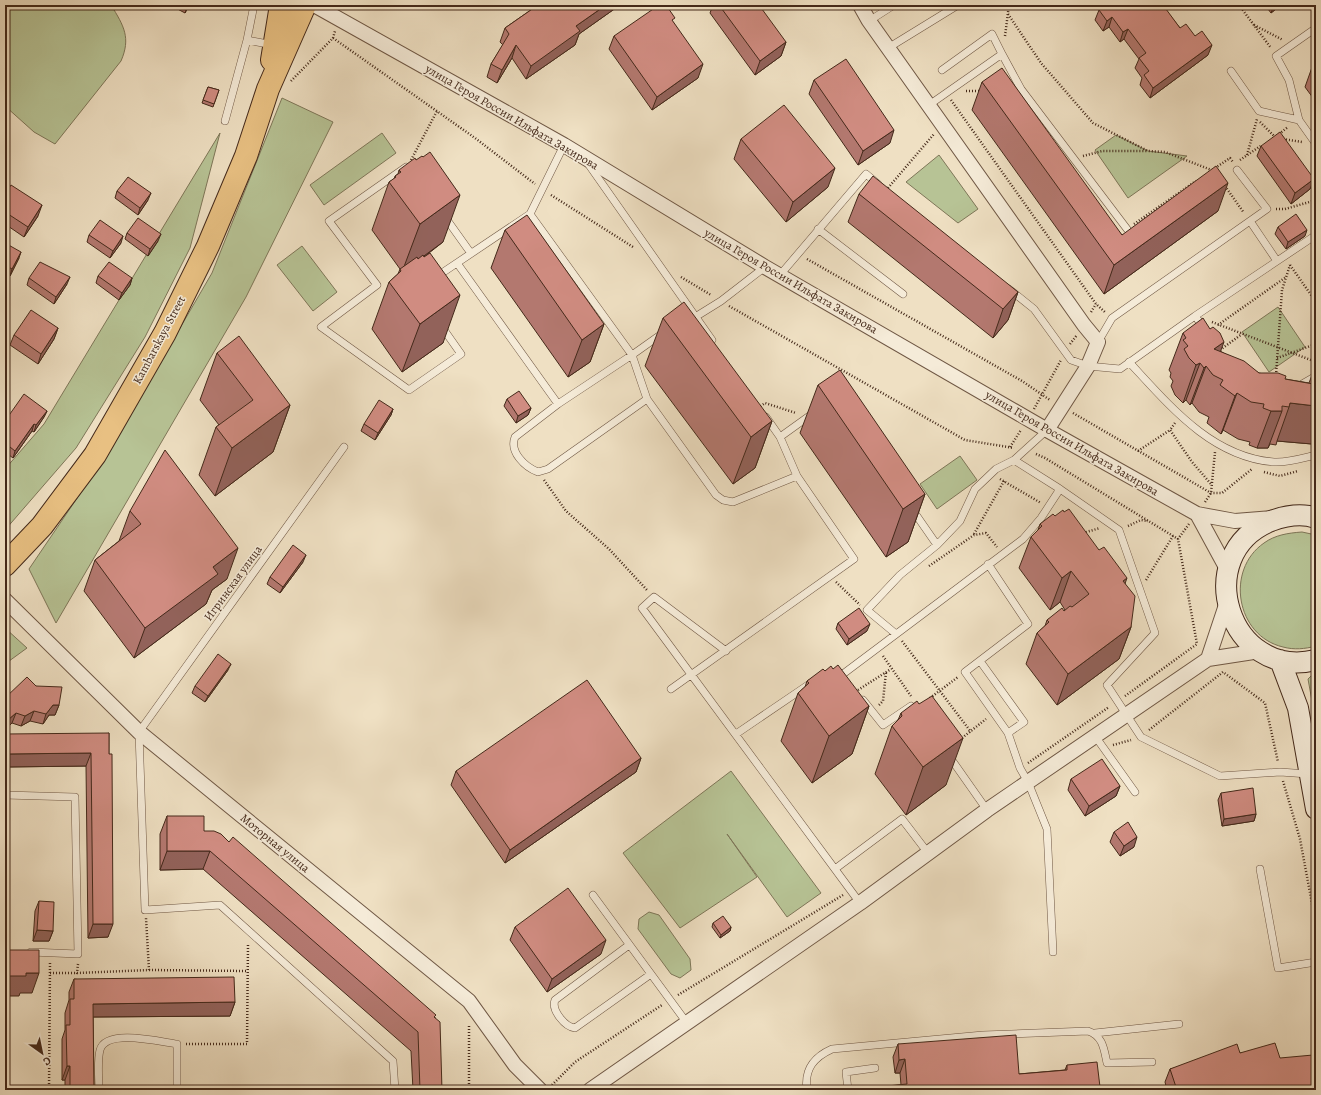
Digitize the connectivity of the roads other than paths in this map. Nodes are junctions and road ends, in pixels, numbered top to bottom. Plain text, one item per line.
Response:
1 (254, 5) edge
2 (281, 5) edge
3 (305, 5) edge
4 (314, 5) edge
5 (860, 5) edge
6 (894, 5) edge
7 (958, 5) edge
8 (869, 21) junction
9 (1316, 28) edge
10 (248, 40) junction
11 (275, 46) junction
12 (888, 48) junction
13 (1002, 54) junction
14 (942, 70) dead end
15 (1231, 71) dead end
16 (268, 89) junction
17 (929, 105) junction
18 (1299, 120) junction
19 (225, 121) dead end
20 (1316, 144) edge
21 (564, 145) junction
22 (584, 157) junction
23 (410, 169) edge
24 (1236, 170) dead end
25 (886, 190) edge
26 (439, 209) edge
27 (530, 214) junction
28 (1250, 221) junction
29 (818, 229) junction
30 (1127, 229) edge
31 (1316, 235) edge
32 (470, 252) junction
33 (1277, 261) junction
34 (456, 263) junction
35 (765, 267) junction
36 (780, 275) junction
37 (428, 283) edge
38 (1003, 284) edge
39 (903, 294) dead end
40 (1195, 316) junction
41 (696, 318) junction
42 (439, 322) edge
43 (684, 323) edge
44 (671, 328) edge
45 (1098, 342) junction
46 (718, 350) edge
47 (1220, 350) edge
48 (632, 355) junction
49 (1129, 362) junction
50 (1088, 366) junction
51 (1316, 376) edge
52 (1276, 389) edge
53 (647, 399) junction
54 (558, 404) junction
55 (758, 408) edge
56 (818, 410) edge
57 (1047, 430) junction
58 (780, 437) junction
59 (344, 447) dead end
60 (1316, 455) edge
61 (1014, 460) junction
62 (797, 476) junction
63 (1060, 490) junction
64 (906, 501) edge
65 (1197, 514) junction
66 (1315, 516) edge
67 (1280, 518) junction
68 (937, 545) junction
69 (5, 564) edge
70 (988, 564) junction
71 (1228, 571) junction
72 (5, 600) edge
73 (1227, 602) junction
74 (896, 634) junction
75 (726, 651) junction
76 (1260, 651) junction
77 (1208, 658) junction
78 (1280, 660) junction
79 (1316, 660) edge
80 (980, 661) junction
81 (829, 672) edge
82 (691, 676) junction
83 (818, 679) edge
84 (671, 689) dead end
85 (856, 691) edge
86 (917, 708) edge
87 (1125, 715) junction
88 (139, 732) junction
89 (1008, 733) junction
90 (736, 734) junction
91 (1095, 736) junction
92 (945, 751) edge
93 (1310, 774) junction
94 (1028, 782) junction
95 (1135, 792) dead end
96 (5, 795) edge
97 (1316, 809) edge
98 (987, 810) junction
99 (928, 853) junction
100 (835, 869) junction
101 (1260, 870) dead end
102 (593, 895) dead end
103 (860, 903) junction
104 (629, 945) junction
105 (20, 951) edge
106 (1053, 952) dead end
107 (1316, 962) edge
108 (651, 974) junction
109 (687, 1023) junction
110 (1179, 1024) dead end
111 (1095, 1033) junction
112 (1152, 1062) dead end
113 (875, 1068) dead end
114 (99, 1090) edge
115 (178, 1090) edge
116 (395, 1090) edge
117 (540, 1090) edge
118 (590, 1090) edge
119 (807, 1090) edge
120 (848, 1090) edge

1 - 10 lane
2 - 11 main road, Kambarskaya Street
3 - 16 main road, Kambarskaya Street
4 - 21 street, улица Героя России Ильфата Закирова
5 - 8 street
6 - 8 lane
7 - 12 lane
8 - 12 street
9 - 18 lane
10 - 11 lane
10 - 19 lane
11 - 16 main road, Kambarskaya Street
12 - 17 street
13 - 14 lane
13 - 17 lane
13 - 30 lane
15 - 18 lane
16 - 69 main road, Kambarskaya Street
17 - 45 street
18 - 20 lane
21 - 22 street, улица Героя России Ильфата Закирова
21 - 27 lane
22 - 35 street, улица Героя России Ильфата Закирова
22 - 41 lane
23 - 42 lane
24 - 28 lane
25 - 29 lane
26 - 32 lane
27 - 32 lane
27 - 48 lane
28 - 33 lane
28 - 45 lane
29 - 36 lane
29 - 39 lane
31 - 33 lane
32 - 34 lane
33 - 40 lane
34 - 37 lane
34 - 54 lane
35 - 36 street, улица Героя России Ильфата Закирова
35 - 41 lane
36 - 57 street, улица Героя России Ильфата Закирова
38 - 50 lane
40 - 47 lane
40 - 49 lane
41 - 43 lane
41 - 46 lane
44 - 48 lane
45 - 50 street
48 - 53 lane
48 - 54 lane
49 - 50 lane
49 - 60 lane
50 - 57 street
51 - 52 lane
53 - 54 lane
53 - 62 lane
55 - 58 lane
56 - 58 lane
57 - 61 lane
57 - 65 street, улица Героя России Ильфата Закирова
58 - 62 lane
59 - 88 lane, Игринская улица
61 - 63 lane
61 - 68 lane
62 - 75 lane
63 - 70 lane
63 - 87 lane
64 - 68 lane
65 - 67 street, улица Героя России Ильфата Закирова
65 - 71 street
66 - 67 main road
67 - 71 main road
68 - 74 lane
70 - 74 lane
70 - 80 lane
71 - 73 main road
72 - 88 street, Моторная улица
73 - 76 main road
73 - 77 street
74 - 81 lane
75 - 82 lane
75 - 82 lane
76 - 77 street
76 - 78 main road
77 - 87 street
78 - 79 main road
78 - 93 main road
80 - 89 lane
80 - 89 lane
82 - 84 lane
82 - 90 lane
83 - 90 lane
85 - 86 lane
87 - 91 street
87 - 93 lane
88 - 116 lane
88 - 117 street, Моторная улица
89 - 94 lane
90 - 100 lane
91 - 94 street
91 - 95 lane
92 - 98 lane
93 - 97 main road
94 - 98 street
94 - 106 lane
96 - 105 lane
98 - 99 street
99 - 100 lane
99 - 103 street
100 - 103 lane
101 - 107 lane
102 - 104 lane
103 - 109 street
104 - 108 lane
104 - 108 lane
108 - 109 lane
109 - 118 street
110 - 111 lane
111 - 112 lane
111 - 119 lane
113 - 120 lane
114 - 115 lane

